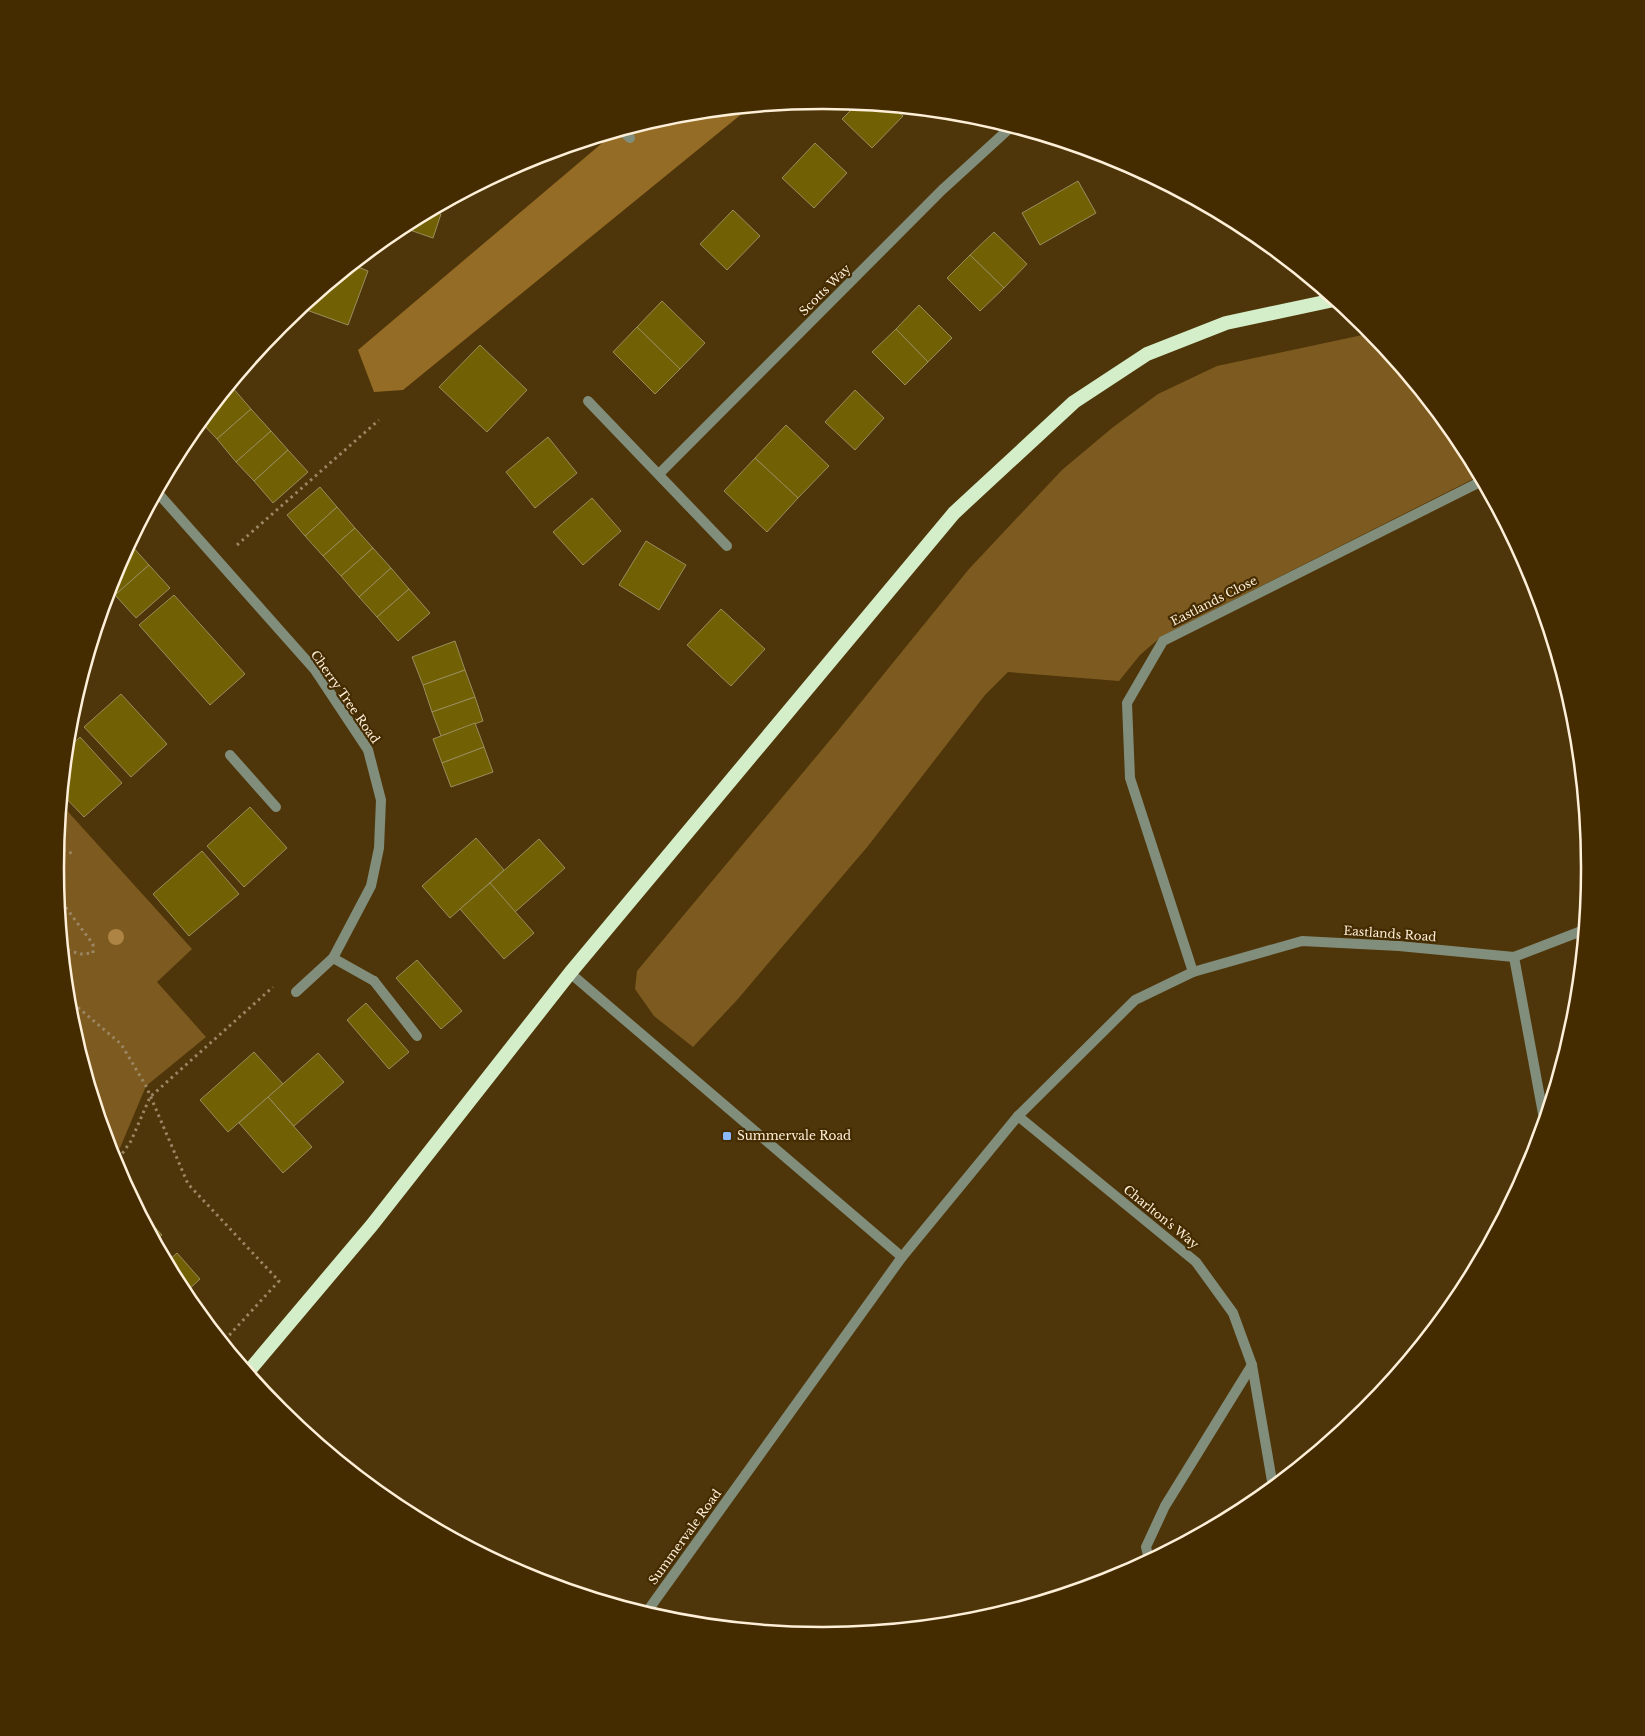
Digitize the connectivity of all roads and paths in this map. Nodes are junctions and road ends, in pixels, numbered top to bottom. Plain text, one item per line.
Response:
1 (1006, 132) edge
2 (626, 135) edge
3 (630, 138) dead end
4 (1327, 302) edge
5 (588, 402) dead end
6 (379, 420) dead end
7 (659, 474) junction
8 (1477, 484) edge
9 (161, 496) edge
10 (727, 546) dead end
11 (219, 561) junction
12 (230, 755) dead end
13 (276, 807) dead end
14 (64, 851) edge
15 (74, 854) dead end
16 (65, 906) edge
17 (1579, 932) edge
18 (68, 950) edge
19 (1514, 957) junction
20 (332, 958) junction
21 (1193, 972) junction
22 (570, 973) junction
23 (296, 992) joint
24 (76, 1006) edge
25 (417, 1036) dead end
26 (150, 1097) junction
27 (1542, 1109) edge
28 (1018, 1116) junction
29 (121, 1155) edge
30 (902, 1257) junction
31 (227, 1338) edge
32 (1252, 1365) junction
33 (252, 1368) edge
34 (1272, 1479) edge
35 (1148, 1554) edge
36 (650, 1606) edge

1 - 7 street, Scotts Way
2 - 3 street
4 - 22 highway
5 - 7 street
6 - 11 path
7 - 10 street
8 - 21 street, Eastlands Close
9 - 11 street, Cherry Tree Road
11 - 20 street, Cherry Tree Road
12 - 13 street
14 - 15 path
16 - 18 path
17 - 19 street, Eastlands Road
19 - 21 street, Eastlands Road
19 - 27 street
20 - 23 street, Cherry Tree Road
20 - 25 street
21 - 28 street, Summervale Road
22 - 30 street
22 - 33 highway
23 - 26 path
24 - 26 path
26 - 29 path
26 - 31 path
28 - 30 street, Summervale Road
28 - 32 street, Charlton's Way
30 - 36 street, Summervale Road
32 - 34 street, Charlton's Way
32 - 35 street

